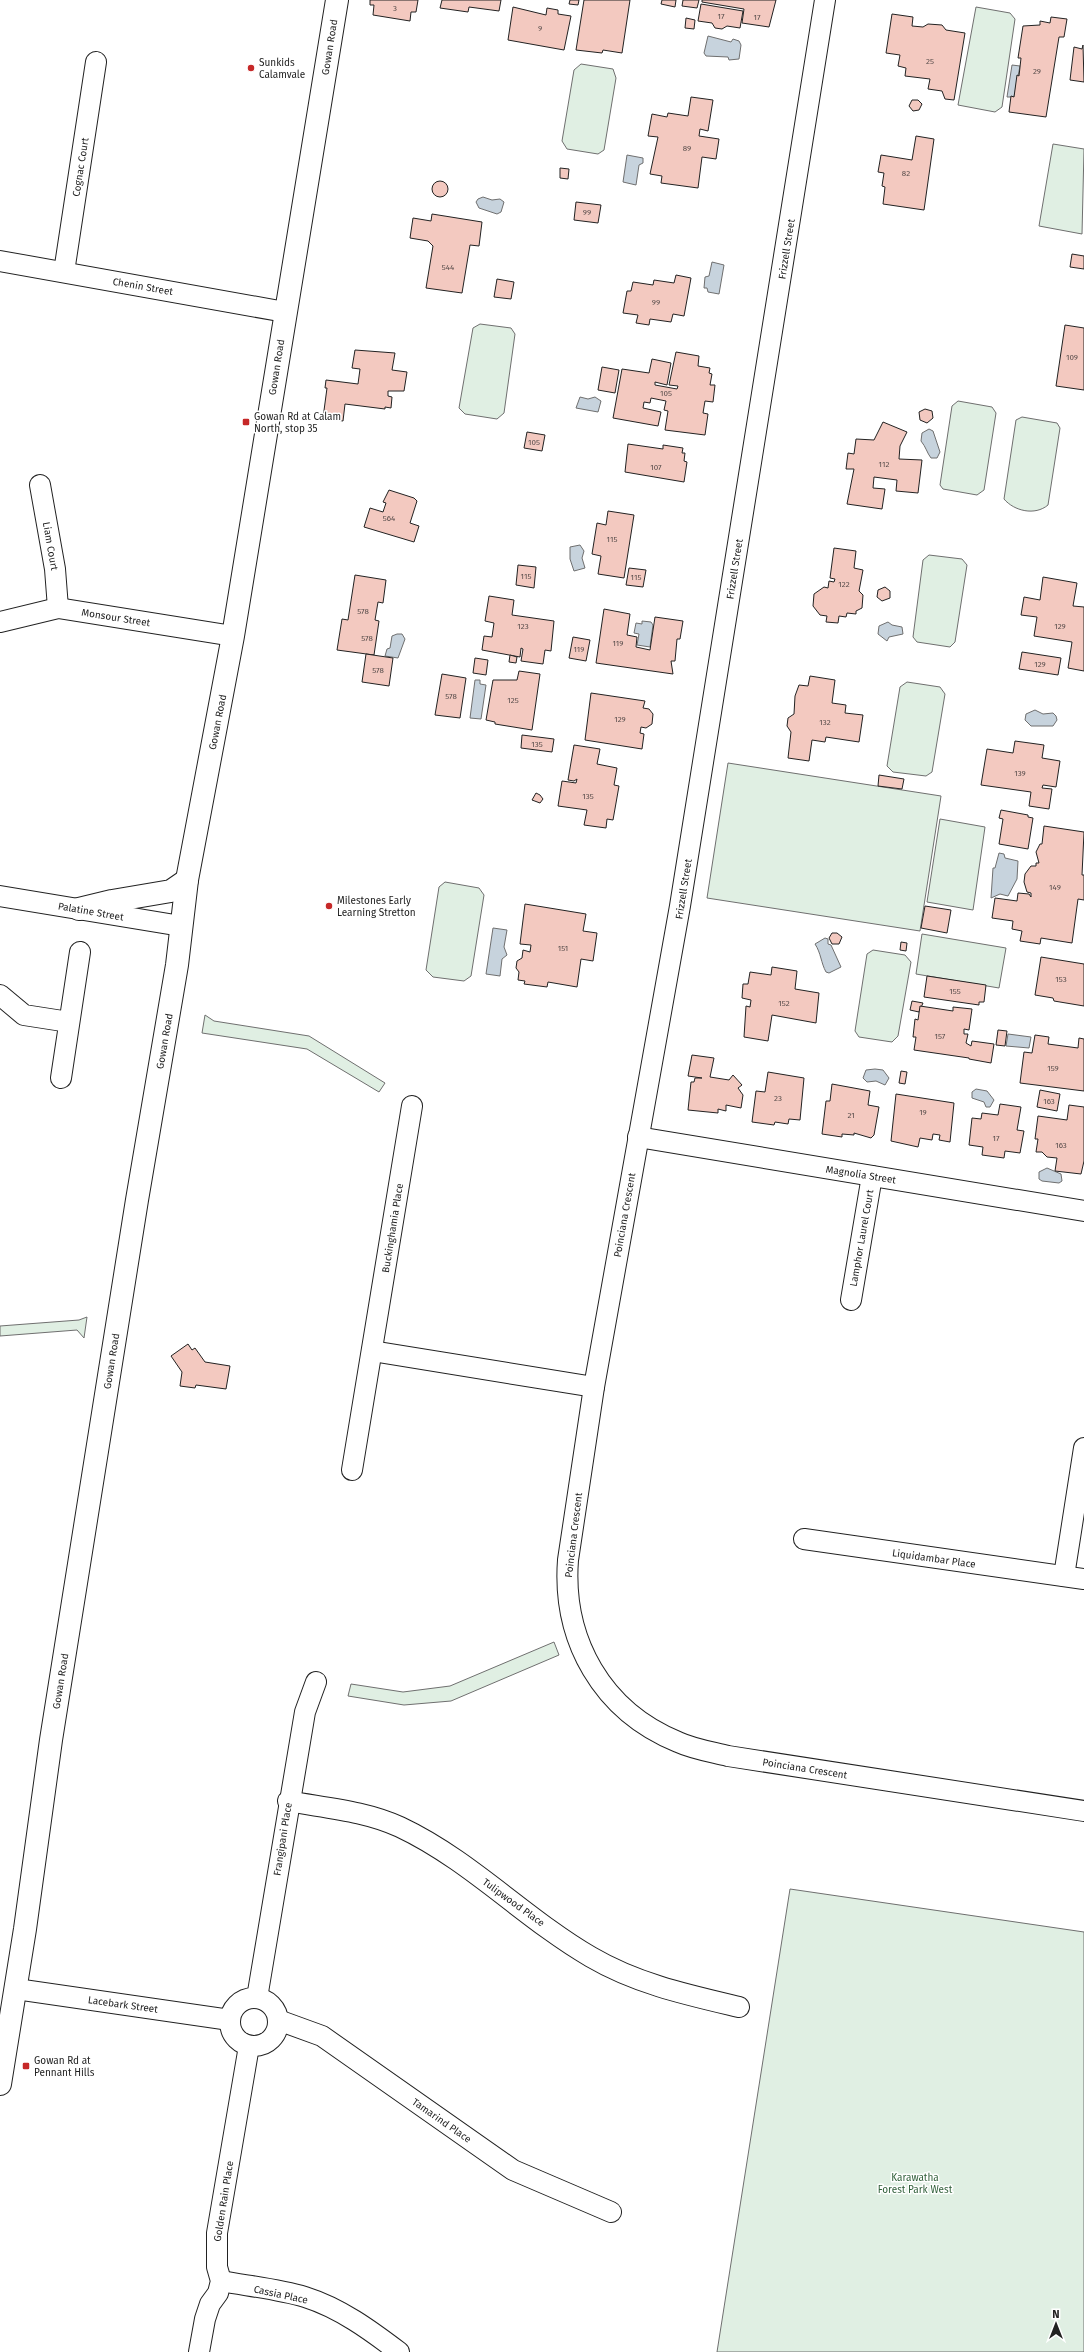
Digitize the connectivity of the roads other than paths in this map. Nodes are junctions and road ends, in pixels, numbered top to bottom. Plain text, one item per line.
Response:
1 (337, 0) edge
2 (825, 0) edge
3 (96, 62) dead end
4 (0, 262) edge
5 (64, 272) junction
6 (285, 312) junction
7 (40, 485) dead end
8 (58, 608) junction
9 (0, 622) edge
10 (233, 636) junction
11 (187, 880) junction
12 (0, 896) edge
13 (79, 909) junction
14 (181, 926) junction
15 (80, 952) dead end
16 (0, 995) edge
17 (69, 1022) junction
18 (61, 1078) dead end
19 (412, 1106) dead end
20 (638, 1137) junction
21 (872, 1176) junction
22 (1084, 1211) edge
23 (851, 1300) dead end
24 (372, 1351) junction
25 (594, 1387) junction
26 (1084, 1448) edge
27 (352, 1470) dead end
28 (804, 1540) dead end
29 (1064, 1576) junction
30 (1084, 1579) edge
31 (316, 1682) dead end
32 (288, 1802) junction
33 (1084, 1811) edge
34 (16, 1989) junction
35 (257, 1998) junction
36 (739, 2006) dead end
37 (230, 2020) junction
38 (278, 2020) junction
39 (249, 2046) junction
40 (0, 2084) edge
41 (611, 2212) dead end
42 (221, 2281) junction
43 (199, 2352) edge
44 (400, 2352) edge

1 - 6 main road, Gowan Road
2 - 20 street, Frizzell Street
3 - 5 street, Cognac Court
4 - 5 street, Chenin Street
5 - 6 street, Chenin Street
6 - 10 main road, Gowan Road
7 - 8 street, Liam Court
8 - 9 street, Monsour Street
8 - 10 street, Monsour Street
10 - 11 main road, Gowan Road
11 - 13 main road
11 - 14 main road, Gowan Road
12 - 13 street, Palatine Street
13 - 14 street, Palatine Street
14 - 34 main road, Gowan Road
15 - 17 street
16 - 17 street
17 - 18 street
19 - 24 street, Buckinghamia Place
20 - 21 street, Magnolia Street
20 - 25 street, Poinciana Crescent
21 - 22 street, Magnolia Street
21 - 23 street, Lamphor Laurel Court
24 - 25 street
24 - 27 street, Buckinghamia Place
25 - 33 street, Poinciana Crescent
26 - 29 street
28 - 29 street, Liquidambar Place
29 - 30 street, Liquidambar Place
31 - 32 street, Frangipani Place
32 - 35 street, Frangipani Place
32 - 36 street, Tulipwood Place
34 - 37 street, Lacebark Street
34 - 40 main road, Gowan Road
35 - 37 street
35 - 38 street
37 - 39 street
38 - 39 street
38 - 41 street, Tamarind Place
39 - 42 street, Golden Rain Place
42 - 43 street
42 - 44 street, Cassia Place

